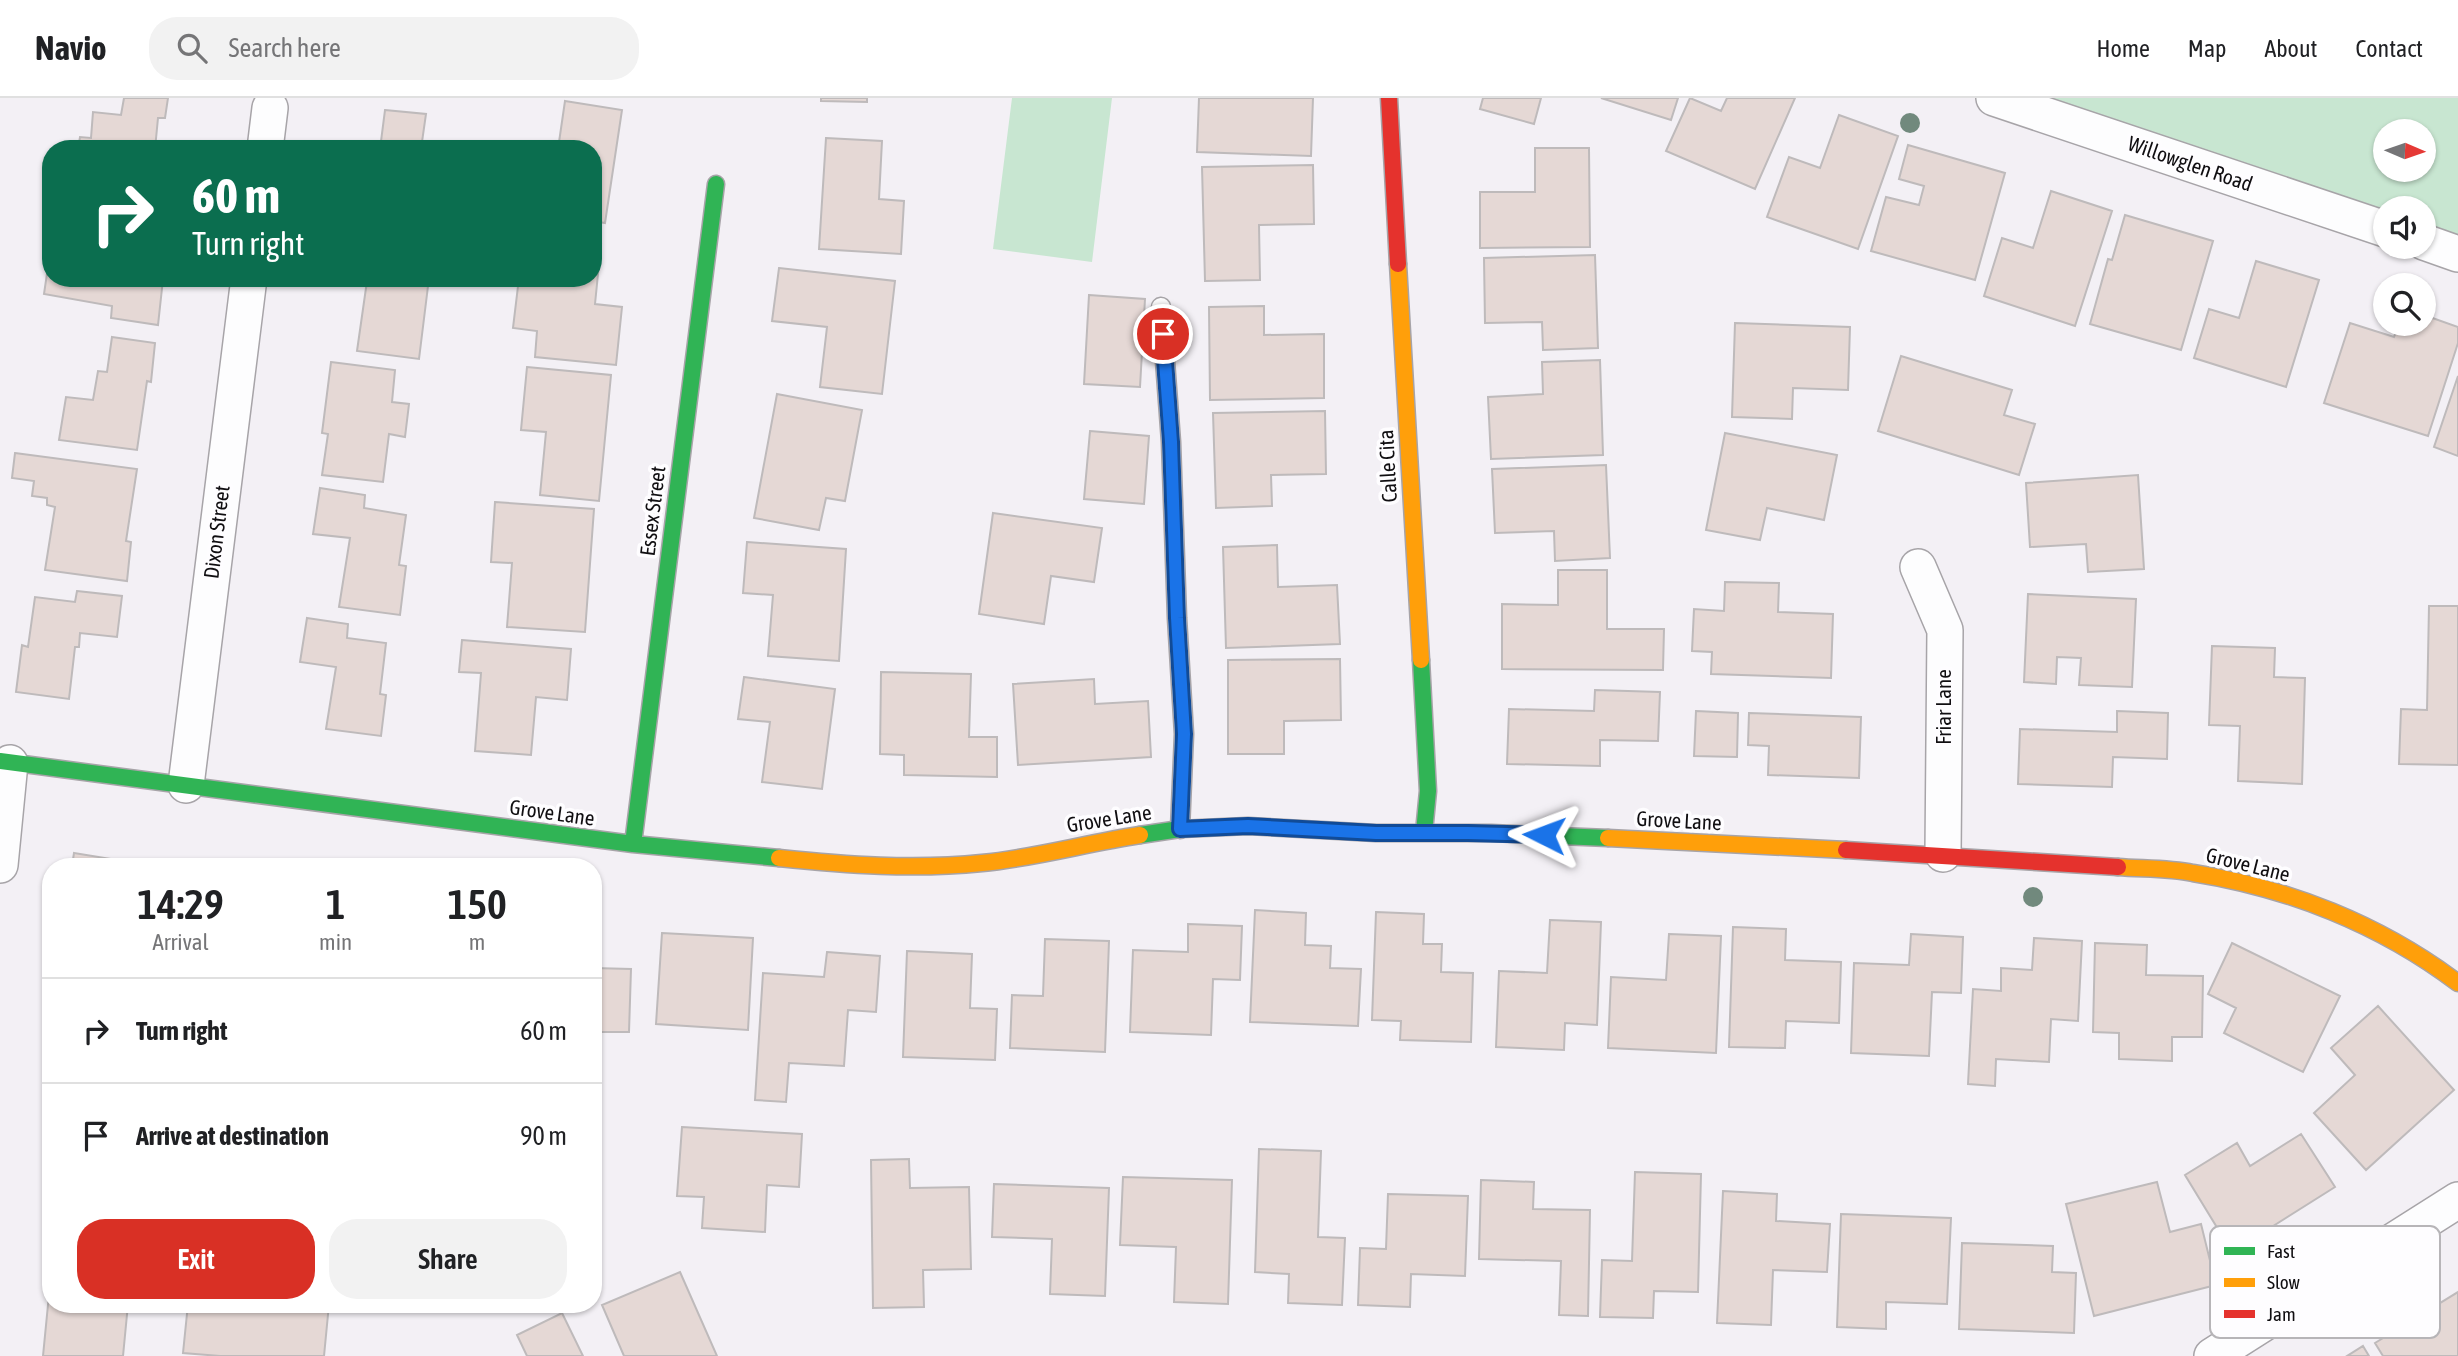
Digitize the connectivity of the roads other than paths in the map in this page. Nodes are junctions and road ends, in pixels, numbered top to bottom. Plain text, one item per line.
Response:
1 (1389, 98) edge
2 (1994, 98) edge
3 (270, 108) dead end
4 (266, 140) edge
5 (716, 184) dead end
6 (2373, 225) edge
7 (2436, 246) edge
8 (2458, 254) edge
9 (248, 287) edge
10 (1161, 307) dead end
11 (1918, 566) dead end
12 (5, 762) edge
13 (186, 785) junction
14 (1180, 829) junction
15 (1424, 832) junction
16 (633, 845) junction
17 (1943, 854) junction
18 (0, 865) edge
19 (2458, 983) edge
20 (2458, 1200) edge
21 (2417, 1226) edge
22 (2240, 1338) edge
23 (2212, 1356) edge

1 - 15 street, Calle Cita
2 - 6 street, Willowglen Road
3 - 4 street
5 - 16 street, Essex Street
7 - 8 street
9 - 13 street, Dixon Street
10 - 14 lane
11 - 17 street, Friar Lane
12 - 13 street, Grove Lane
12 - 18 street
13 - 16 street, Grove Lane
14 - 15 street, Grove Lane
14 - 16 street, Grove Lane
15 - 17 street, Grove Lane
17 - 19 street, Grove Lane
20 - 21 street
22 - 23 street

